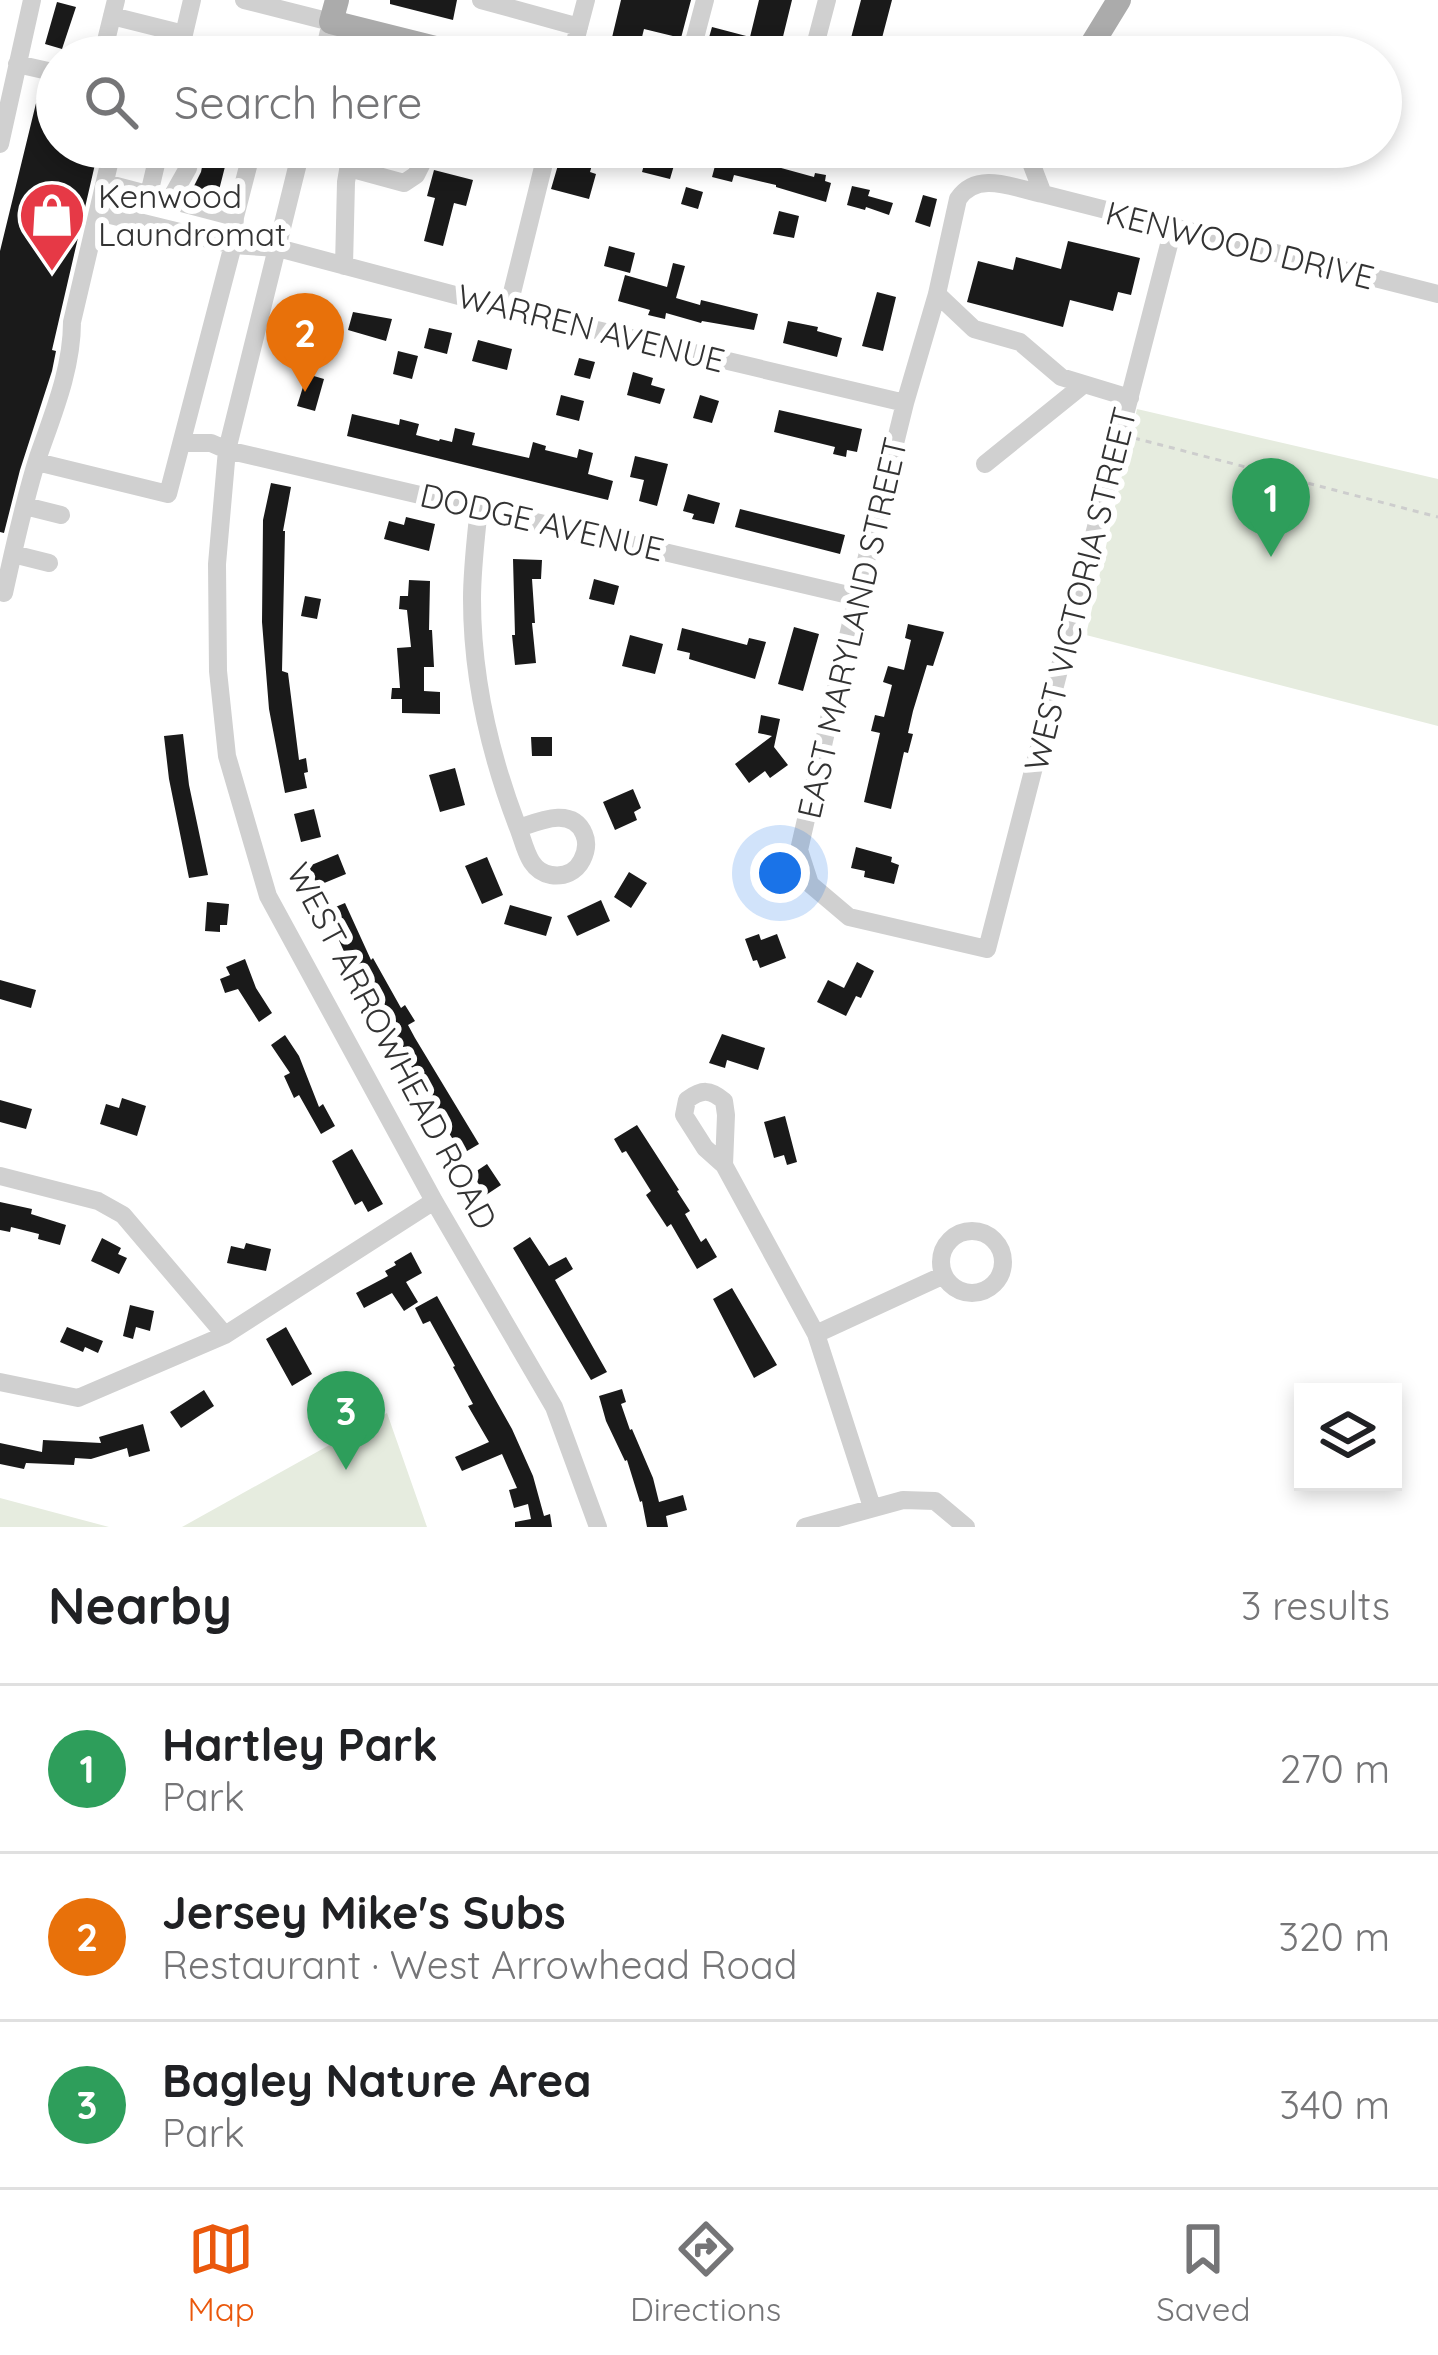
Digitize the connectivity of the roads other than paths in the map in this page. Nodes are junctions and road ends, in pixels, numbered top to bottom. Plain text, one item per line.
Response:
1 (32, 0) edge
2 (192, 0) edge
3 (244, 0) edge
4 (481, 0) edge
5 (586, 0) edge
6 (705, 0) edge
7 (826, 0) edge
8 (1119, 0) edge
9 (114, 8) edge
10 (334, 11) edge
11 (579, 27) junction
12 (374, 36) edge
13 (577, 36) edge
14 (696, 36) edge
15 (817, 36) edge
16 (1097, 36) edge
17 (17, 64) junction
18 (36, 69) edge
19 (0, 144) edge
20 (108, 168) edge
21 (155, 168) edge
22 (188, 168) edge
23 (245, 168) edge
24 (297, 168) edge
25 (349, 168) joint
26 (420, 168) edge
27 (543, 168) edge
28 (1032, 168) edge
29 (104, 183) junction
30 (966, 187) joint
31 (148, 194) junction
32 (1043, 194) junction
33 (170, 200) junction
34 (98, 212) junction
35 (236, 217) junction
36 (1173, 229) junction
37 (233, 245) junction
38 (278, 248) junction
39 (344, 266) junction
40 (937, 294) junction
41 (1438, 294) edge
42 (508, 309) junction
43 (1083, 385) junction
44 (1130, 398) junction
45 (905, 403) junction
46 (182, 443) junction
47 (227, 450) junction
48 (37, 462) junction
49 (985, 464) dead end
50 (26, 506) junction
51 (479, 507) junction
52 (62, 515) dead end
53 (13, 554) junction
54 (50, 563) dead end
55 (4, 592) dead end
56 (857, 597) junction
57 (519, 828) dead end
58 (988, 950) joint
59 (724, 1166) dead end
60 (0, 1176) edge
61 (434, 1201) junction
62 (944, 1275) dead end
63 (816, 1334) junction
64 (225, 1335) junction
65 (0, 1382) edge
66 (872, 1508) junction
67 (598, 1527) edge
68 (805, 1527) edge
69 (966, 1527) edge

1 - 17 street
2 - 9 street
3 - 10 street
4 - 11 street
5 - 11 street
6 - 14 street
7 - 15 street
8 - 16 main road
10 - 12 main road
11 - 13 street
17 - 18 street
17 - 19 street
20 - 29 street
21 - 31 street
22 - 33 street
23 - 35 street
24 - 38 street, WEST ARROWHEAD ROAD
25 - 26 street
25 - 39 street
27 - 42 street
28 - 32 street
29 - 31 street
29 - 34 street
30 - 32 street, KENWOOD DRIVE
30 - 40 street, EAST MARYLAND STREET
31 - 33 street
32 - 36 street, KENWOOD DRIVE
33 - 35 street
34 - 37 street, WARREN AVENUE
34 - 48 street
35 - 37 street
36 - 41 street, KENWOOD DRIVE
36 - 44 street, WEST VICTORIA STREET
37 - 38 street, WARREN AVENUE
37 - 46 street
38 - 39 street, WARREN AVENUE
38 - 47 street, WEST ARROWHEAD ROAD
39 - 42 street, WARREN AVENUE
40 - 43 street
40 - 45 street, EAST MARYLAND STREET
42 - 45 street, WARREN AVENUE
43 - 44 street
43 - 49 street
44 - 58 street, WEST VICTORIA STREET
45 - 56 street, EAST MARYLAND STREET
46 - 47 street, DODGE AVENUE
46 - 48 street
47 - 51 street, DODGE AVENUE
47 - 61 street, WEST ARROWHEAD ROAD
48 - 50 street
50 - 52 street
50 - 53 street
51 - 56 street, DODGE AVENUE
51 - 57 street
53 - 54 street
53 - 55 street
56 - 58 street, EAST MARYLAND STREET
59 - 63 street
60 - 64 street
61 - 64 street
61 - 67 street, WEST ARROWHEAD ROAD
62 - 63 street
63 - 66 street
64 - 65 street
66 - 68 street
66 - 69 street

